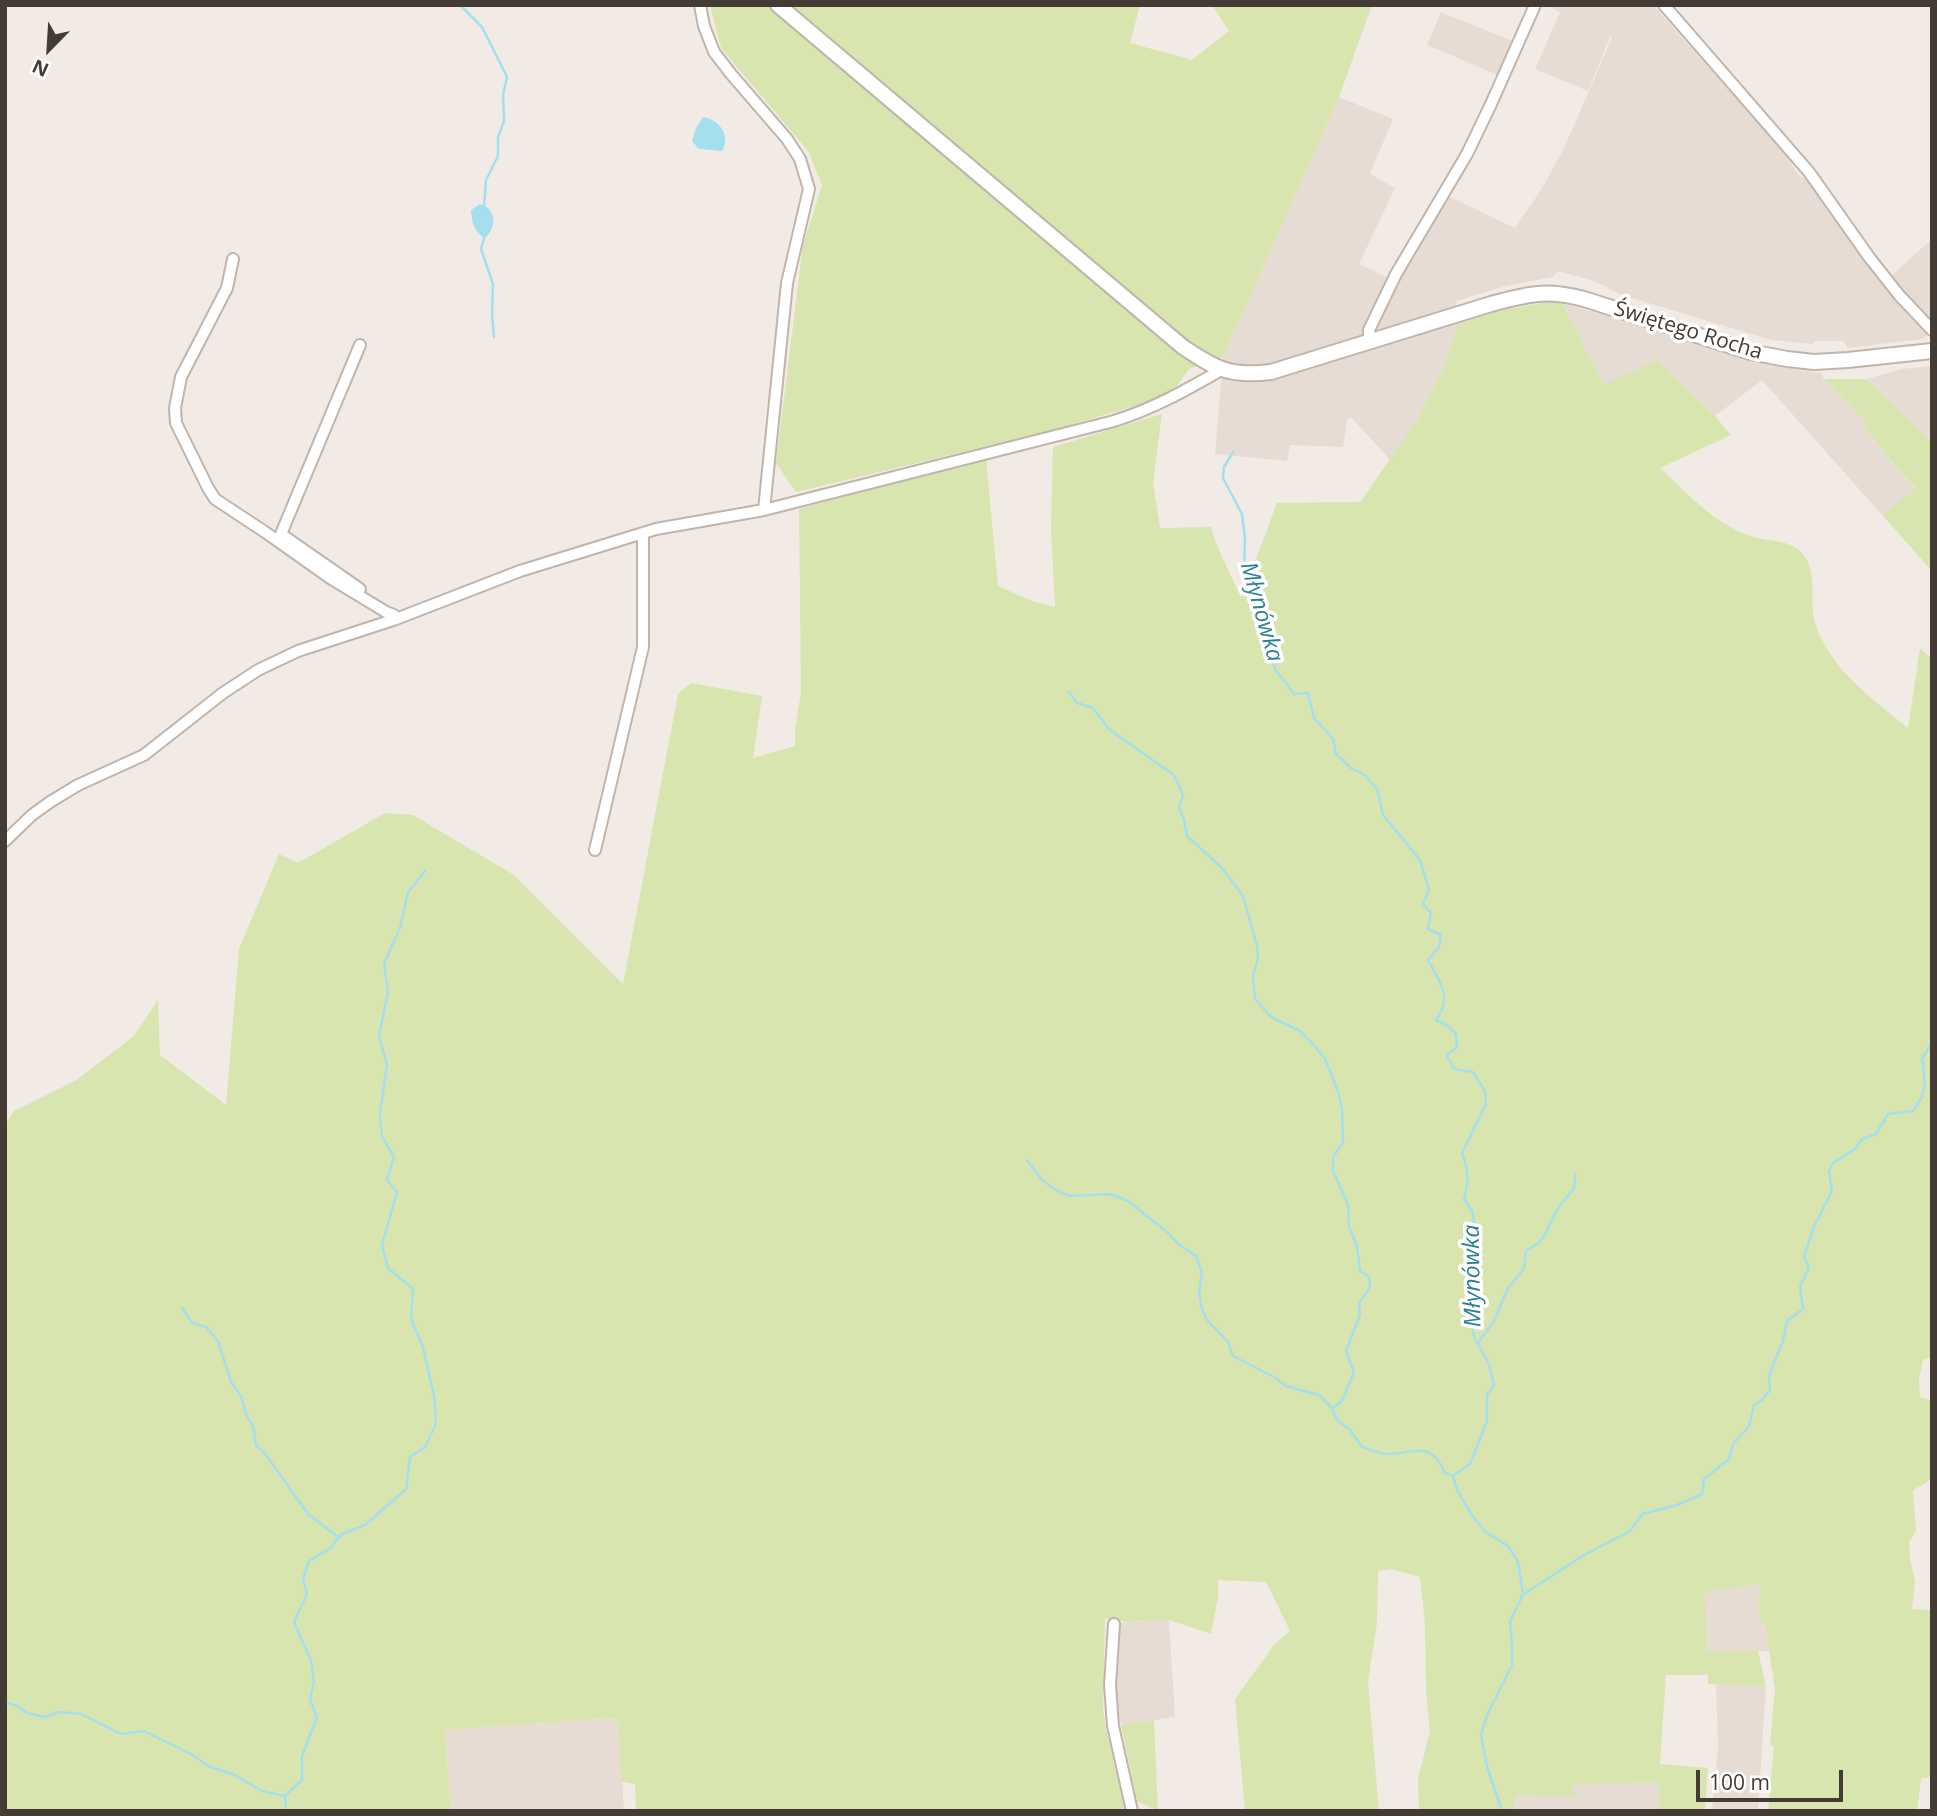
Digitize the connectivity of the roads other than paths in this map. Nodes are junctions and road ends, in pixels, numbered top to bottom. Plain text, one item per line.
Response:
1 (699, 5) edge
2 (778, 5) edge
3 (1535, 5) edge
4 (1664, 5) edge
5 (233, 259) dead end
6 (1932, 330) edge
7 (1369, 342) junction
8 (360, 345) dead end
9 (1932, 351) edge
10 (1221, 370) junction
11 (764, 510) junction
12 (643, 533) junction
13 (395, 617) junction
14 (5, 841) edge
15 (595, 850) dead end
16 (1114, 1624) dead end
17 (1132, 1811) edge

1 - 11 street
2 - 10 street
3 - 7 street
4 - 6 street
5 - 13 street
7 - 9 street, Świętego Rocha
7 - 10 street, Świętego Rocha
8 - 13 street
10 - 11 street
11 - 12 street
12 - 13 street
12 - 15 street
13 - 14 street
16 - 17 street

